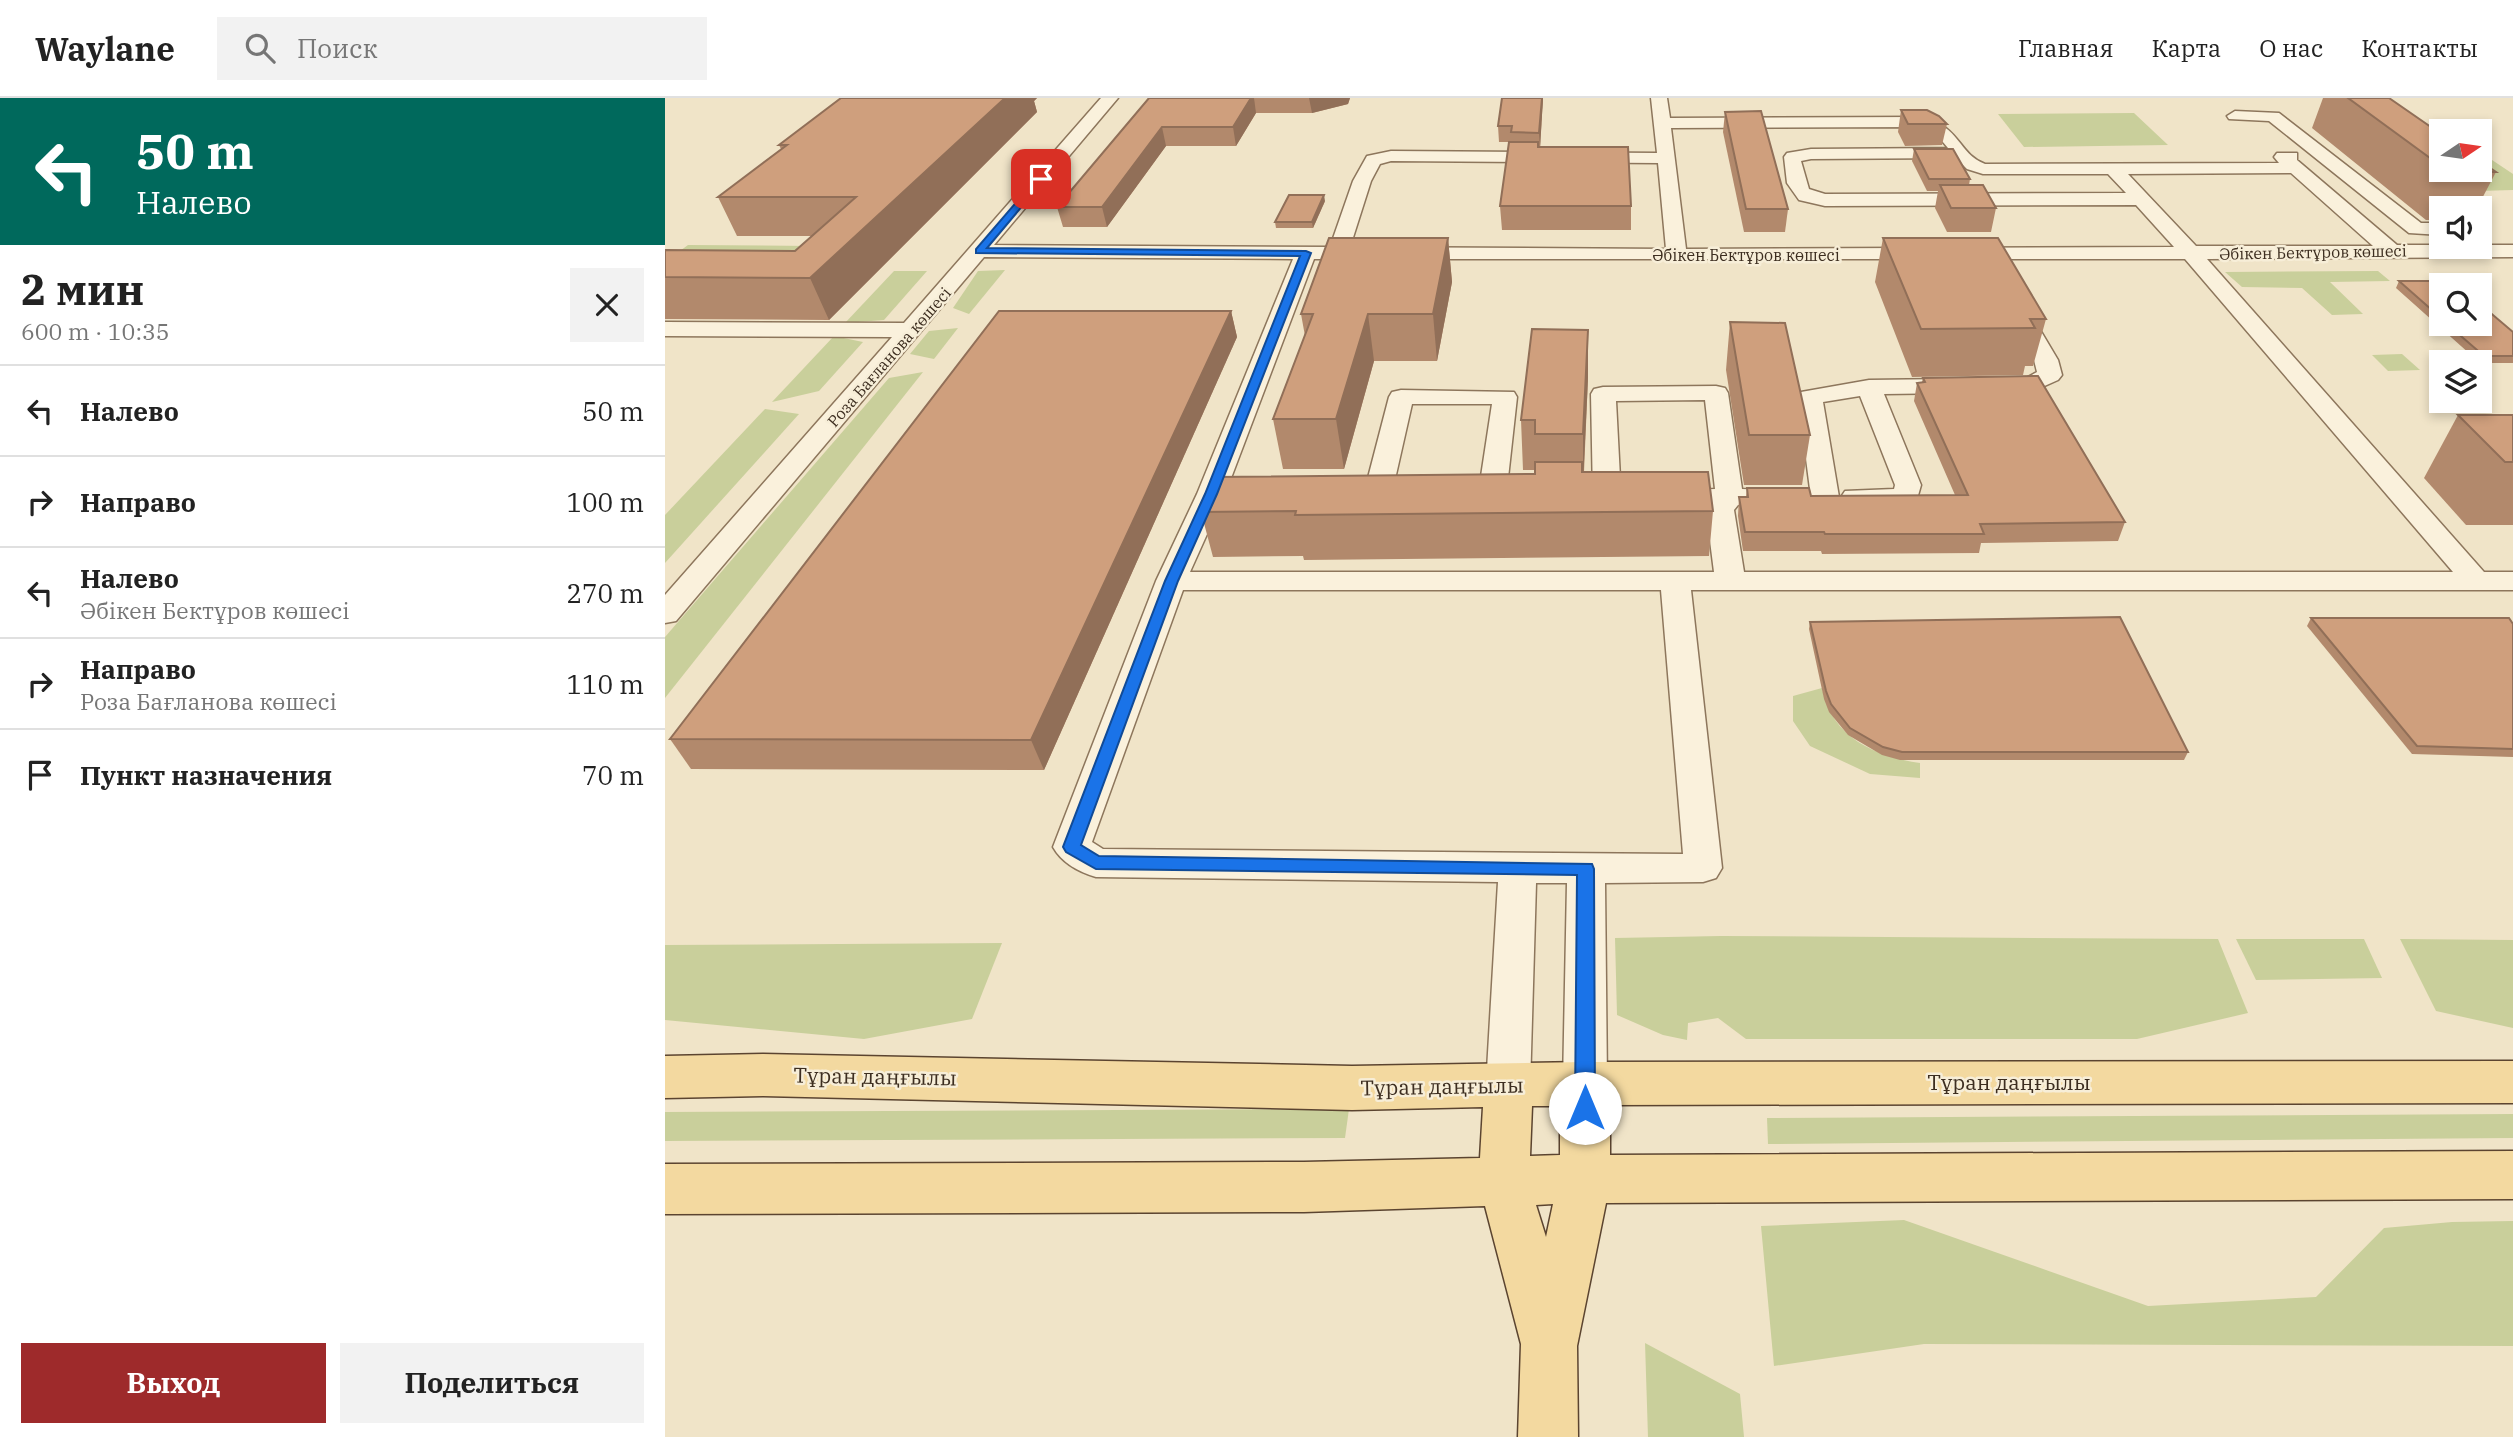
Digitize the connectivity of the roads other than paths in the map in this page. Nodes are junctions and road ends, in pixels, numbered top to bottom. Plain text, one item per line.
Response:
1 (1110, 98) edge
2 (1658, 98) edge
3 (1660, 123) junction
4 (2254, 132) dead end
5 (2326, 157) junction
6 (1665, 158) junction
7 (2283, 158) junction
8 (1968, 160) junction
9 (2112, 169) junction
10 (1996, 199) junction
11 (2140, 199) junction
12 (2429, 229) edge
13 (980, 251) junction
14 (2391, 251) junction
15 (2513, 251) edge
16 (1306, 253) junction
17 (2192, 253) junction
18 (1338, 254) junction
19 (1677, 255) junction
20 (1994, 269) junction
21 (665, 329) edge
22 (912, 330) junction
23 (1869, 387) junction
24 (1350, 496) edge
25 (1492, 496) edge
26 (1730, 497) junction
27 (1825, 497) junction
28 (1730, 580) junction
29 (1171, 581) junction
30 (1675, 581) junction
31 (2476, 581) junction
32 (2513, 581) edge
33 (665, 614) edge
34 (1518, 867) junction
35 (1586, 869) junction
36 (665, 1056) edge
37 (763, 1075) junction
38 (665, 1077) edge
39 (2513, 1082) edge
40 (1585, 1084) junction
41 (1508, 1087) junction
42 (2513, 1175) edge
43 (1585, 1179) junction
44 (1504, 1182) junction
45 (665, 1189) edge
46 (1549, 1346) junction
47 (1548, 1437) edge

1 - 13 street, Роза Бағланова көшесі
2 - 3 street
3 - 6 street
3 - 8 street
4 - 5 street
5 - 7 street
5 - 12 street
6 - 18 street
6 - 19 street
7 - 9 street
7 - 14 street
8 - 9 street
8 - 10 street
8 - 10 street
9 - 11 street
10 - 11 street
11 - 17 street
13 - 16 street, Әбікен Бектұров көшесі
13 - 22 street, Роза Бағланова көшесі
14 - 15 street, Әбікен Бектұров көшесі
14 - 17 street, Әбікен Бектұров көшесі
16 - 18 street, Әбікен Бектұров көшесі
16 - 29 street
17 - 20 street, Әбікен Бектұров көшесі
17 - 31 street
18 - 19 street, Әбікен Бектұров көшесі
19 - 20 street, Әбікен Бектұров көшесі
20 - 23 street
21 - 22 street
22 - 33 street, Роза Бағланова көшесі
23 - 27 street
23 - 27 street
24 - 25 street
26 - 26 street
26 - 27 street
26 - 28 street
28 - 30 street
28 - 31 street
29 - 30 street
29 - 34 street
30 - 35 street
31 - 32 street
34 - 35 street
34 - 41 street
35 - 40 street
36 - 37 street
37 - 38 main road, Тұран даңғылы
37 - 41 main road, Тұран даңғылы
39 - 40 main road, Тұран даңғылы
40 - 41 main road, Тұран даңғылы
40 - 43 main road
41 - 44 main road
42 - 43 main road
43 - 44 main road
43 - 46 main road
44 - 45 main road
44 - 46 main road
46 - 47 main road

